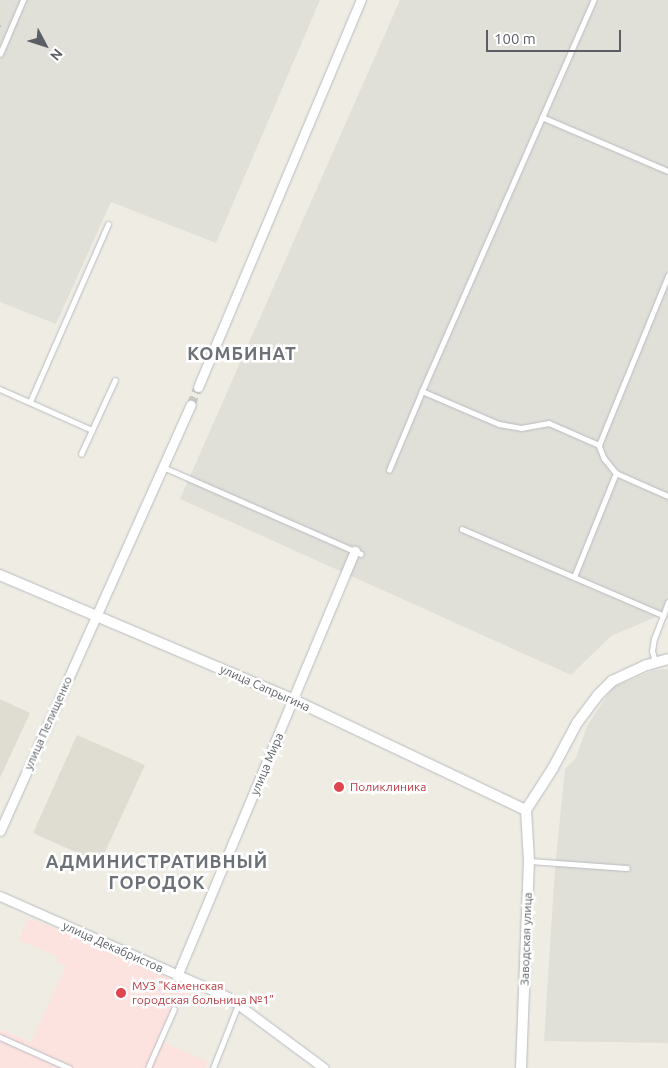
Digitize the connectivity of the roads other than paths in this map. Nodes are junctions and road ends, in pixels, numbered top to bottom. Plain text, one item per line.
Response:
1 (23, 0) edge
2 (361, 0) edge
3 (594, 0) edge
4 (0, 54) edge
5 (542, 117) junction
6 (668, 171) edge
7 (108, 224) dead end
8 (668, 276) edge
9 (115, 380) dead end
10 (198, 387) tunnel mouth
11 (0, 389) edge
12 (422, 391) junction
13 (30, 402) junction
14 (190, 405) tunnel mouth
15 (92, 430) junction
16 (599, 445) junction
17 (81, 454) dead end
18 (163, 466) junction
19 (389, 470) dead end
20 (616, 473) junction
21 (668, 496) edge
22 (462, 529) dead end
23 (358, 552) joint
24 (0, 575) edge
25 (574, 577) junction
26 (668, 603) edge
27 (663, 615) junction
28 (96, 616) junction
29 (668, 659) edge
30 (655, 662) junction
31 (294, 700) junction
32 (526, 810) junction
33 (0, 831) edge
34 (529, 861) junction
35 (627, 868) dead end
36 (0, 896) edge
37 (177, 976) junction
38 (238, 1005) junction
39 (174, 1009) dead end
40 (0, 1037) edge
41 (69, 1068) edge
42 (148, 1068) edge
43 (213, 1068) edge
44 (324, 1068) edge
45 (521, 1068) edge

1 - 4 lane
2 - 10 street
3 - 5 lane
5 - 6 lane
5 - 12 lane
7 - 13 lane
8 - 16 lane
9 - 15 lane
11 - 13 lane
12 - 16 lane
12 - 19 lane
13 - 15 lane
14 - 18 street, улица Пелищенко
15 - 17 lane
16 - 20 lane
18 - 23 lane
18 - 28 street, улица Пелищенко
20 - 21 lane
20 - 25 lane
22 - 25 lane
23 - 31 street, улица Мира
24 - 28 street, улица Сапрыгина
25 - 27 lane
26 - 27 lane
27 - 30 lane
28 - 31 street, улица Сапрыгина
28 - 33 street, улица Пелищенко
29 - 30 street
30 - 32 street
31 - 32 street, улица Сапрыгина
31 - 37 street, улица Мира
32 - 34 street, Заводская улица
34 - 35 lane
34 - 45 street, Заводская улица
36 - 37 street, улица Декабристов
37 - 38 street, улица Декабристов
38 - 43 lane
38 - 44 street, улица Декабристов
39 - 42 lane
40 - 41 lane

